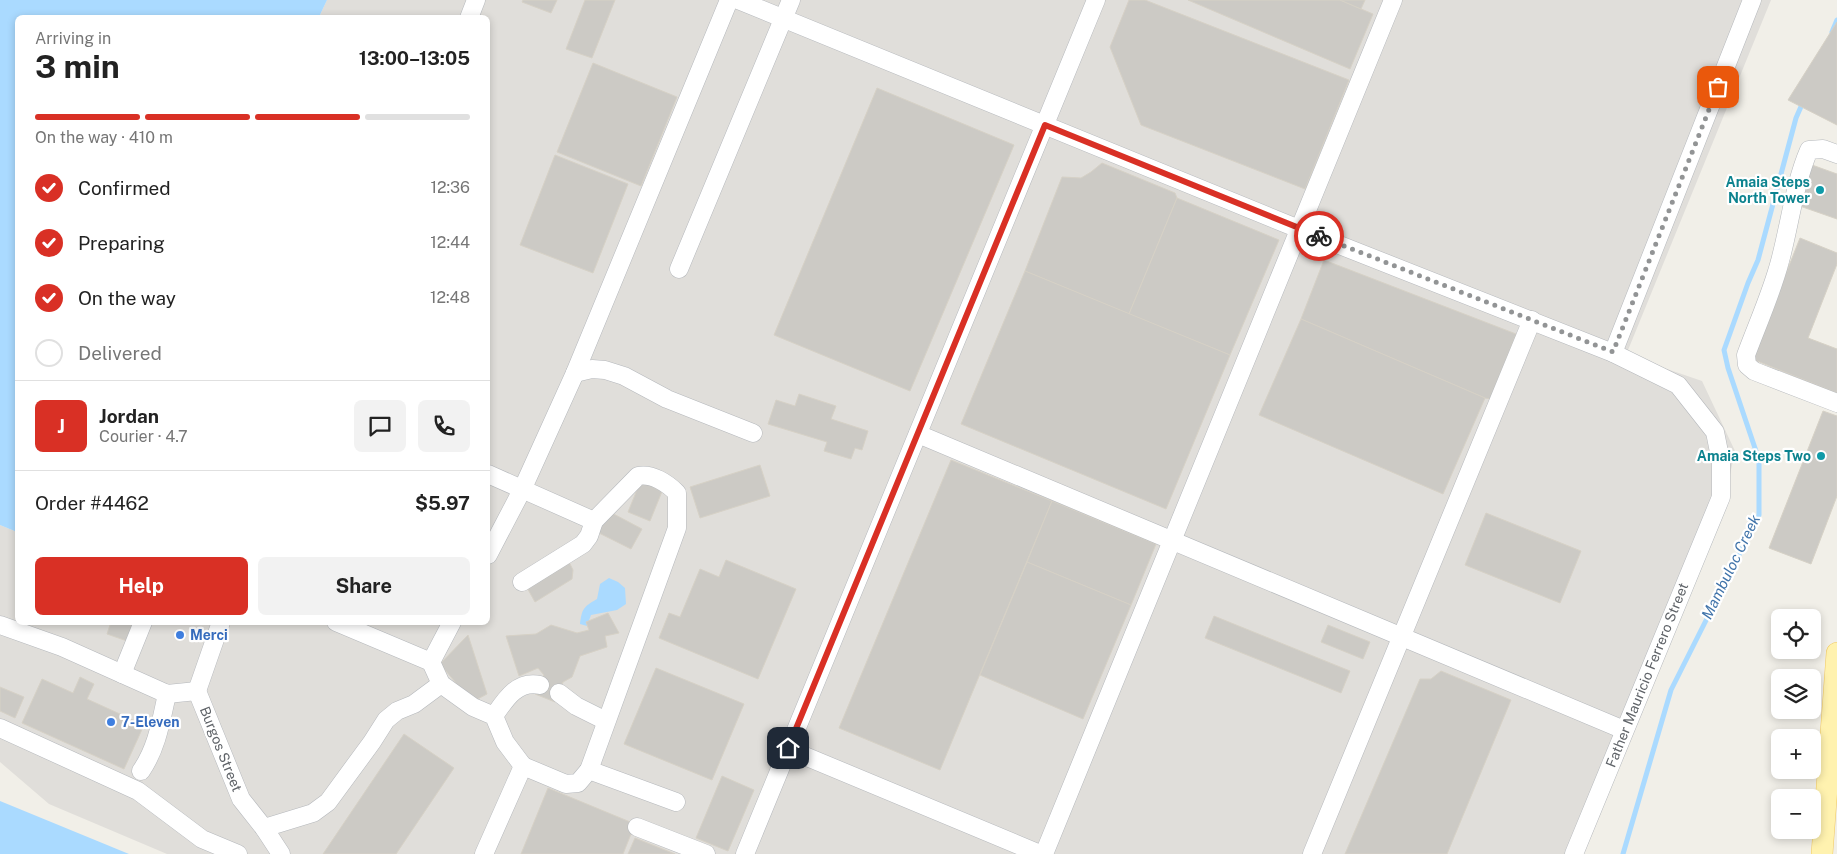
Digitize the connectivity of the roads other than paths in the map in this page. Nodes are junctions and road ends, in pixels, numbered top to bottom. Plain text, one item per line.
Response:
1 (476, 0) edge
2 (729, 0) edge
3 (738, 0) edge
4 (791, 0) edge
5 (1096, 0) edge
6 (1393, 0) edge
7 (1752, 0) edge
8 (470, 15) edge
9 (783, 18) junction
10 (1045, 125) junction
11 (1837, 154) edge
12 (1299, 228) junction
13 (679, 269) dead end
14 (1532, 320) junction
15 (1613, 352) junction
16 (575, 372) junction
17 (1837, 403) edge
18 (753, 433) dead end
19 (918, 434) junction
20 (490, 475) edge
21 (522, 490) junction
22 (594, 521) junction
23 (1172, 541) junction
24 (490, 551) edge
25 (522, 582) dead end
26 (0, 625) edge
27 (141, 625) edge
28 (220, 625) edge
29 (343, 625) edge
30 (450, 625) edge
31 (1402, 637) junction
32 (1837, 653) edge
33 (431, 662) junction
34 (122, 674) junction
35 (441, 684) junction
36 (540, 685) dead end
37 (198, 691) junction
38 (558, 693) dead end
39 (167, 694) junction
40 (494, 716) junction
41 (606, 721) junction
42 (0, 728) edge
43 (1624, 730) junction
44 (788, 748) junction
45 (522, 766) junction
46 (589, 770) junction
47 (141, 771) dead end
48 (676, 802) dead end
49 (638, 827) dead end
50 (264, 828) junction
51 (238, 854) edge
52 (281, 854) edge
53 (484, 854) edge
54 (706, 854) edge
55 (745, 854) edge
56 (1040, 854) edge
57 (1044, 854) edge
58 (1312, 854) edge
59 (1574, 854) edge
60 (1822, 854) edge

1 - 8 street
2 - 16 street
3 - 9 street
4 - 9 street
5 - 10 street
6 - 12 street
7 - 15 street
9 - 10 street
9 - 13 street
10 - 12 street
10 - 19 street
11 - 17 street
12 - 14 street
12 - 23 street
14 - 15 street
14 - 31 street
15 - 43 street, Father Mauricio Ferrero Street
16 - 18 street
16 - 21 street
19 - 23 street
19 - 44 street
20 - 21 street
21 - 22 street
21 - 24 street
22 - 25 street
22 - 41 street
23 - 31 street
23 - 57 street
26 - 34 street
27 - 34 street
28 - 37 street
29 - 33 street
30 - 33 street
31 - 43 street
31 - 58 street
32 - 60 main road
33 - 35 street
34 - 39 street
35 - 40 street
35 - 50 street
36 - 40 street
37 - 39 street
37 - 50 street, Burgos Street
38 - 41 street
39 - 47 street
40 - 45 street
41 - 46 street
42 - 51 street
43 - 59 street, Father Mauricio Ferrero Street
44 - 55 street
44 - 56 street
45 - 46 street
45 - 53 street
46 - 48 street
49 - 54 street
50 - 52 street, Burgos Street

